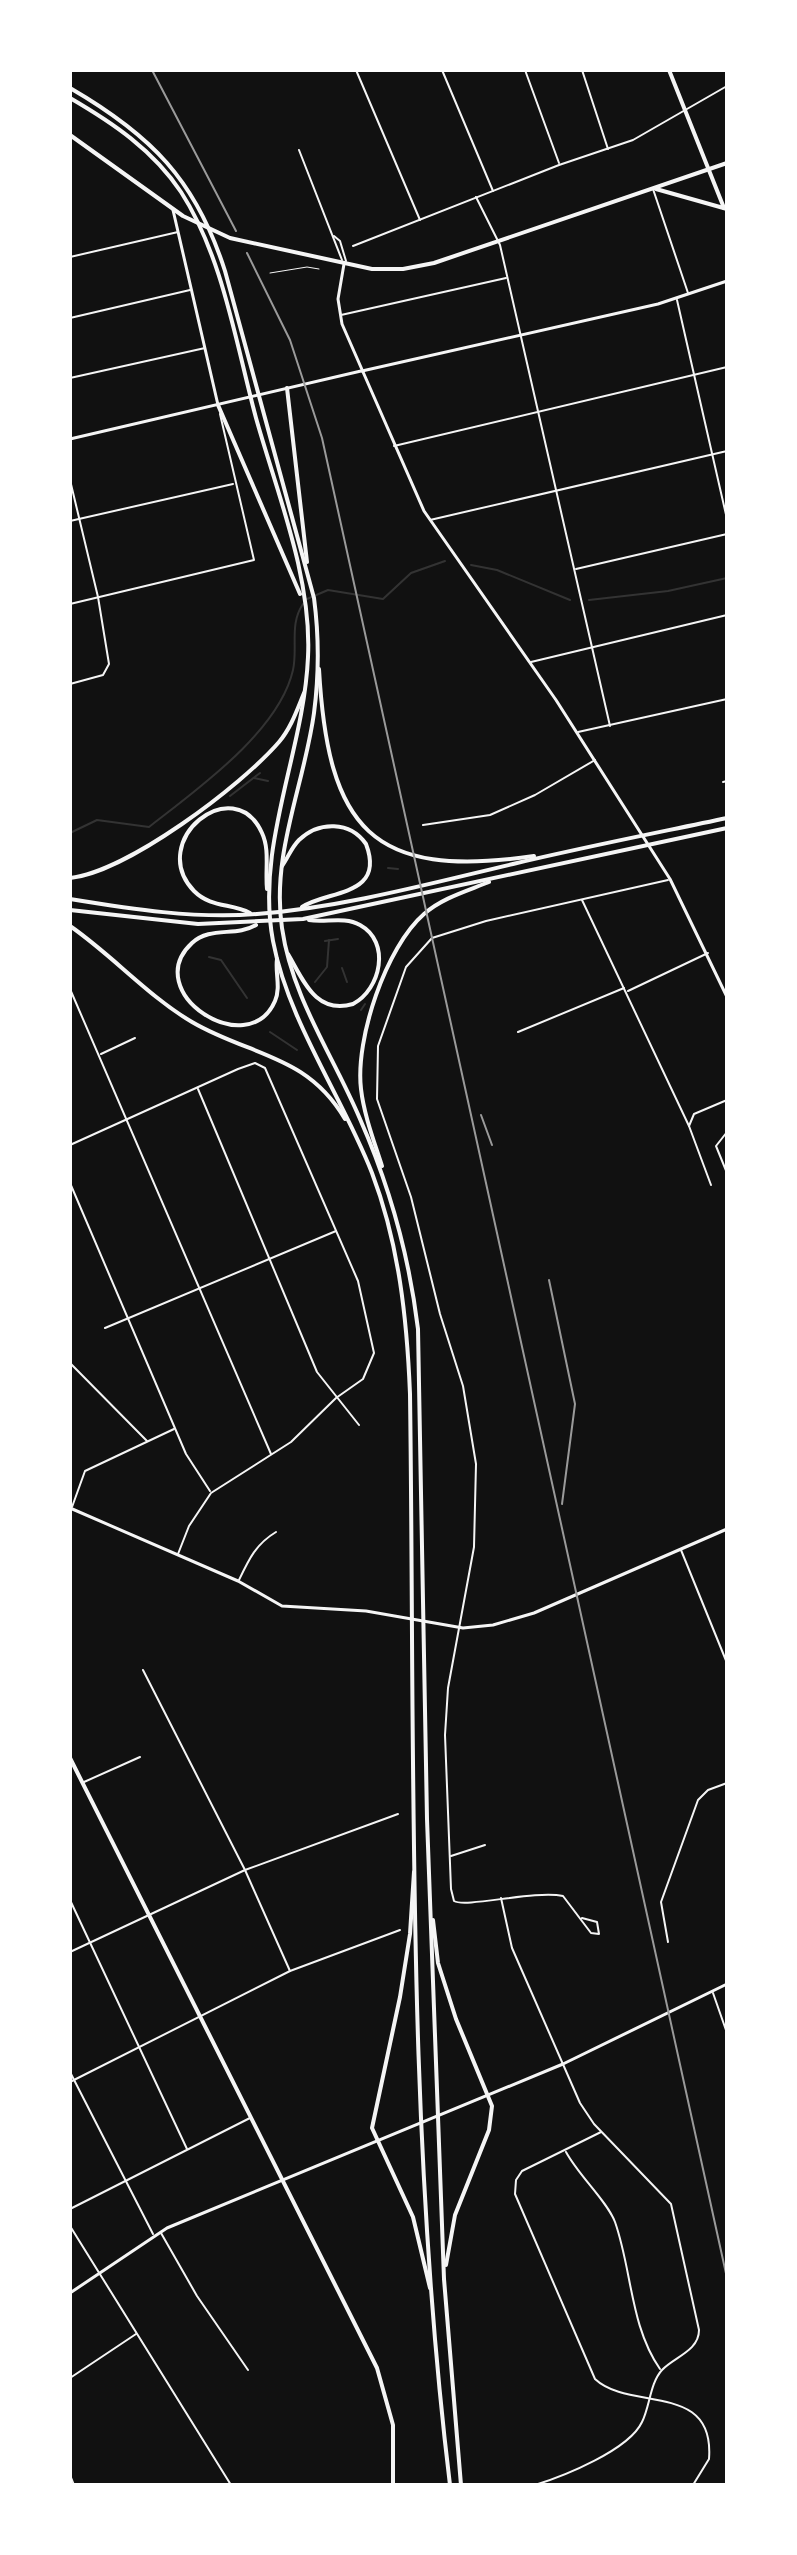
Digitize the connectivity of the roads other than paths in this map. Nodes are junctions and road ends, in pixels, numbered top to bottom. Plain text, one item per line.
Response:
1 (356, 70) edge
2 (442, 70) edge
3 (526, 70) edge
4 (582, 70) edge
5 (669, 70) edge
6 (727, 86) edge
7 (70, 88) edge
8 (70, 98) edge
9 (685, 110) junction
10 (70, 135) edge
11 (299, 150) dead end
12 (608, 150) junction
13 (727, 163) edge
14 (559, 165) junction
15 (709, 169) junction
16 (653, 188) junction
17 (493, 191) junction
18 (476, 197) junction
19 (173, 209) junction
20 (725, 209) edge
21 (420, 220) junction
22 (178, 232) junction
23 (333, 235) junction
24 (496, 241) junction
25 (353, 246) dead end
26 (70, 257) edge
27 (344, 264) junction
28 (319, 269) dead end
29 (270, 273) dead end
30 (507, 277) junction
31 (727, 281) edge
32 (192, 290) junction
33 (688, 295) junction
34 (677, 299) junction
35 (339, 316) junction
36 (70, 318) edge
37 (520, 334) junction
38 (205, 348) junction
39 (727, 367) edge
40 (361, 371) junction
41 (694, 377) junction
42 (70, 378) edge
43 (287, 388) junction
44 (218, 405) junction
45 (539, 413) junction
46 (70, 439) edge
47 (394, 446) junction
48 (727, 451) edge
49 (713, 456) junction
50 (70, 480) edge
51 (235, 483) junction
52 (557, 491) junction
53 (79, 519) junction
54 (727, 519) edge
55 (429, 520) junction
56 (70, 521) edge
57 (727, 534) edge
58 (575, 569) junction
59 (308, 572) junction
60 (299, 585) junction
61 (98, 597) junction
62 (70, 604) edge
63 (727, 615) edge
64 (318, 637) junction
65 (593, 647) junction
66 (529, 662) junction
67 (70, 684) edge
68 (306, 687) junction
69 (727, 699) edge
70 (610, 726) junction
71 (577, 733) junction
72 (595, 760) junction
73 (727, 818) edge
74 (423, 825) dead end
75 (727, 828) edge
76 (560, 852) junction
77 (280, 868) junction
78 (503, 877) junction
79 (70, 878) edge
80 (670, 879) junction
81 (269, 893) junction
82 (70, 899) edge
83 (582, 899) junction
84 (299, 908) junction
85 (70, 910) edge
86 (252, 914) junction
87 (303, 919) junction
88 (257, 924) junction
89 (70, 926) edge
90 (286, 952) junction
91 (708, 953) junction
92 (277, 956) junction
93 (70, 989) edge
94 (626, 990) junction
95 (727, 997) edge
96 (518, 1032) dead end
97 (135, 1038) dead end
98 (100, 1055) junction
99 (198, 1089) junction
100 (727, 1100) edge
101 (128, 1119) junction
102 (689, 1126) junction
103 (727, 1132) edge
104 (70, 1145) edge
105 (359, 1145) junction
106 (727, 1173) edge
107 (70, 1183) edge
108 (711, 1185) dead end
109 (391, 1195) junction
110 (337, 1230) junction
111 (270, 1258) junction
112 (201, 1287) junction
113 (129, 1317) junction
114 (105, 1328) dead end
115 (70, 1363) edge
116 (336, 1398) junction
117 (359, 1425) dead end
118 (175, 1428) junction
119 (147, 1441) junction
120 (271, 1454) junction
121 (211, 1493) junction
122 (71, 1508) edge
123 (727, 1529) edge
124 (276, 1532) dead end
125 (680, 1549) junction
126 (178, 1554) junction
127 (238, 1581) junction
128 (459, 1627) junction
129 (727, 1663) edge
130 (143, 1670) dead end
131 (140, 1757) dead end
132 (70, 1758) edge
133 (83, 1782) junction
134 (727, 1783) edge
135 (398, 1814) dead end
136 (427, 1819) junction
137 (417, 1838) junction
138 (485, 1845) dead end
139 (449, 1857) junction
140 (245, 1870) junction
141 (500, 1897) junction
142 (70, 1900) edge
143 (150, 1916) junction
144 (582, 1918) junction
145 (400, 1930) dead end
146 (91, 1942) junction
147 (668, 1942) dead end
148 (70, 1952) edge
149 (290, 1971) junction
150 (727, 1984) edge
151 (712, 1992) junction
152 (201, 2016) junction
153 (727, 2033) edge
154 (137, 2048) junction
155 (563, 2064) junction
156 (70, 2072) edge
157 (72, 2081) edge
158 (489, 2096) junction
159 (251, 2117) junction
160 (602, 2132) junction
161 (378, 2142) junction
162 (187, 2149) junction
163 (565, 2151) junction
164 (125, 2180) junction
165 (284, 2180) junction
166 (70, 2209) edge
167 (70, 2226) edge
168 (160, 2232) junction
169 (154, 2235) junction
170 (97, 2273) junction
171 (444, 2279) junction
172 (70, 2293) edge
173 (433, 2301) junction
174 (137, 2333) junction
175 (248, 2370) dead end
176 (661, 2370) junction
177 (70, 2378) edge
178 (650, 2398) junction
179 (70, 2475) edge
180 (74, 2485) edge
181 (231, 2485) edge
182 (393, 2485) edge
183 (450, 2485) edge
184 (461, 2485) edge
185 (535, 2485) edge
186 (693, 2485) edge

1 - 21 street
2 - 17 street
3 - 14 street
4 - 12 street
5 - 9 main road
6 - 9 street
7 - 59 main road
8 - 60 main road
9 - 12 street
9 - 15 main road
10 - 19 main road
11 - 23 street
12 - 14 street
13 - 15 main road
14 - 17 street
15 - 16 main road
15 - 20 main road
16 - 20 main road
16 - 24 main road
16 - 33 street
17 - 18 street
18 - 21 street
18 - 24 street
19 - 22 main road
19 - 27 main road
21 - 25 street
22 - 26 street
22 - 32 main road
23 - 27 street
23 - 27 street
24 - 27 main road
24 - 30 street
27 - 35 main road
28 - 29 lane
30 - 35 street
30 - 37 street
31 - 33 main road
32 - 36 street
32 - 38 main road
33 - 34 main road
34 - 37 main road
34 - 41 street
35 - 40 main road
37 - 40 main road
37 - 45 street
38 - 42 street
38 - 44 main road
39 - 41 street
40 - 43 main road
40 - 47 main road
41 - 45 street
41 - 49 street
43 - 44 main road
43 - 59 main road
44 - 46 main road
44 - 51 street
44 - 60 main road
45 - 47 street
45 - 52 street
47 - 55 main road
48 - 49 street
49 - 52 street
49 - 54 street
50 - 53 street
51 - 53 street
51 - 61 street
52 - 55 street
52 - 58 street
53 - 56 street
53 - 61 street
55 - 66 main road
57 - 58 street
58 - 65 street
59 - 64 main road
60 - 68 main road
61 - 62 street
61 - 67 street
63 - 65 street
64 - 76 main road
64 - 77 main road
65 - 66 street
65 - 70 street
66 - 71 main road
68 - 79 main road
68 - 81 main road
69 - 70 street
70 - 71 street
71 - 72 main road
72 - 74 street
72 - 80 main road
73 - 76 main road
75 - 78 main road
76 - 84 main road
77 - 84 main road
77 - 90 main road
78 - 87 main road
78 - 109 main road
80 - 83 street
80 - 91 main road
81 - 86 main road
81 - 92 main road
82 - 86 main road
83 - 94 street
83 - 128 street
84 - 86 main road
85 - 88 main road
87 - 88 main road
87 - 90 main road
88 - 92 main road
89 - 105 main road
90 - 109 main road
91 - 94 street
91 - 95 main road
92 - 105 main road
93 - 98 street
94 - 96 street
94 - 102 street
97 - 98 street
98 - 101 street
99 - 101 street
99 - 110 street
99 - 111 street
100 - 102 street
101 - 104 street
101 - 112 street
102 - 108 street
103 - 106 street
105 - 137 main road
107 - 113 street
109 - 136 main road
110 - 111 street
110 - 116 street
111 - 112 street
111 - 116 street
112 - 113 street
112 - 120 street
113 - 114 street
113 - 118 street
115 - 119 street
116 - 117 street
116 - 120 street
118 - 119 street
118 - 121 street
119 - 122 street
120 - 121 street
121 - 126 street
122 - 126 main road
123 - 125 main road
124 - 127 street
125 - 128 main road
125 - 129 street
126 - 127 main road
127 - 128 main road
128 - 139 street
130 - 140 street
131 - 133 street
132 - 133 main road
133 - 143 main road
134 - 147 street
135 - 140 street
136 - 158 main road
136 - 171 main road
137 - 161 main road
137 - 173 main road
138 - 139 street
139 - 141 street
140 - 143 street
140 - 149 street
141 - 144 street
141 - 155 street
142 - 146 street
143 - 146 street
143 - 152 main road
144 - 144 street
145 - 149 street
146 - 148 street
146 - 154 street
149 - 152 street
150 - 151 main road
151 - 153 street
151 - 155 main road
152 - 154 street
152 - 159 main road
154 - 157 street
154 - 162 street
155 - 158 main road
155 - 160 street
156 - 157 street
157 - 164 street
158 - 161 main road
158 - 171 main road
159 - 162 street
159 - 165 main road
160 - 163 street
160 - 176 street
161 - 165 main road
161 - 173 main road
162 - 164 street
163 - 176 street
163 - 178 street
164 - 166 street
164 - 169 street
165 - 168 main road
165 - 182 main road
167 - 170 street
168 - 169 main road
168 - 175 street
169 - 170 main road
170 - 172 main road
170 - 174 street
171 - 184 main road
173 - 183 main road
174 - 177 street
174 - 181 street
176 - 178 street
178 - 185 street
178 - 186 street
179 - 180 street

